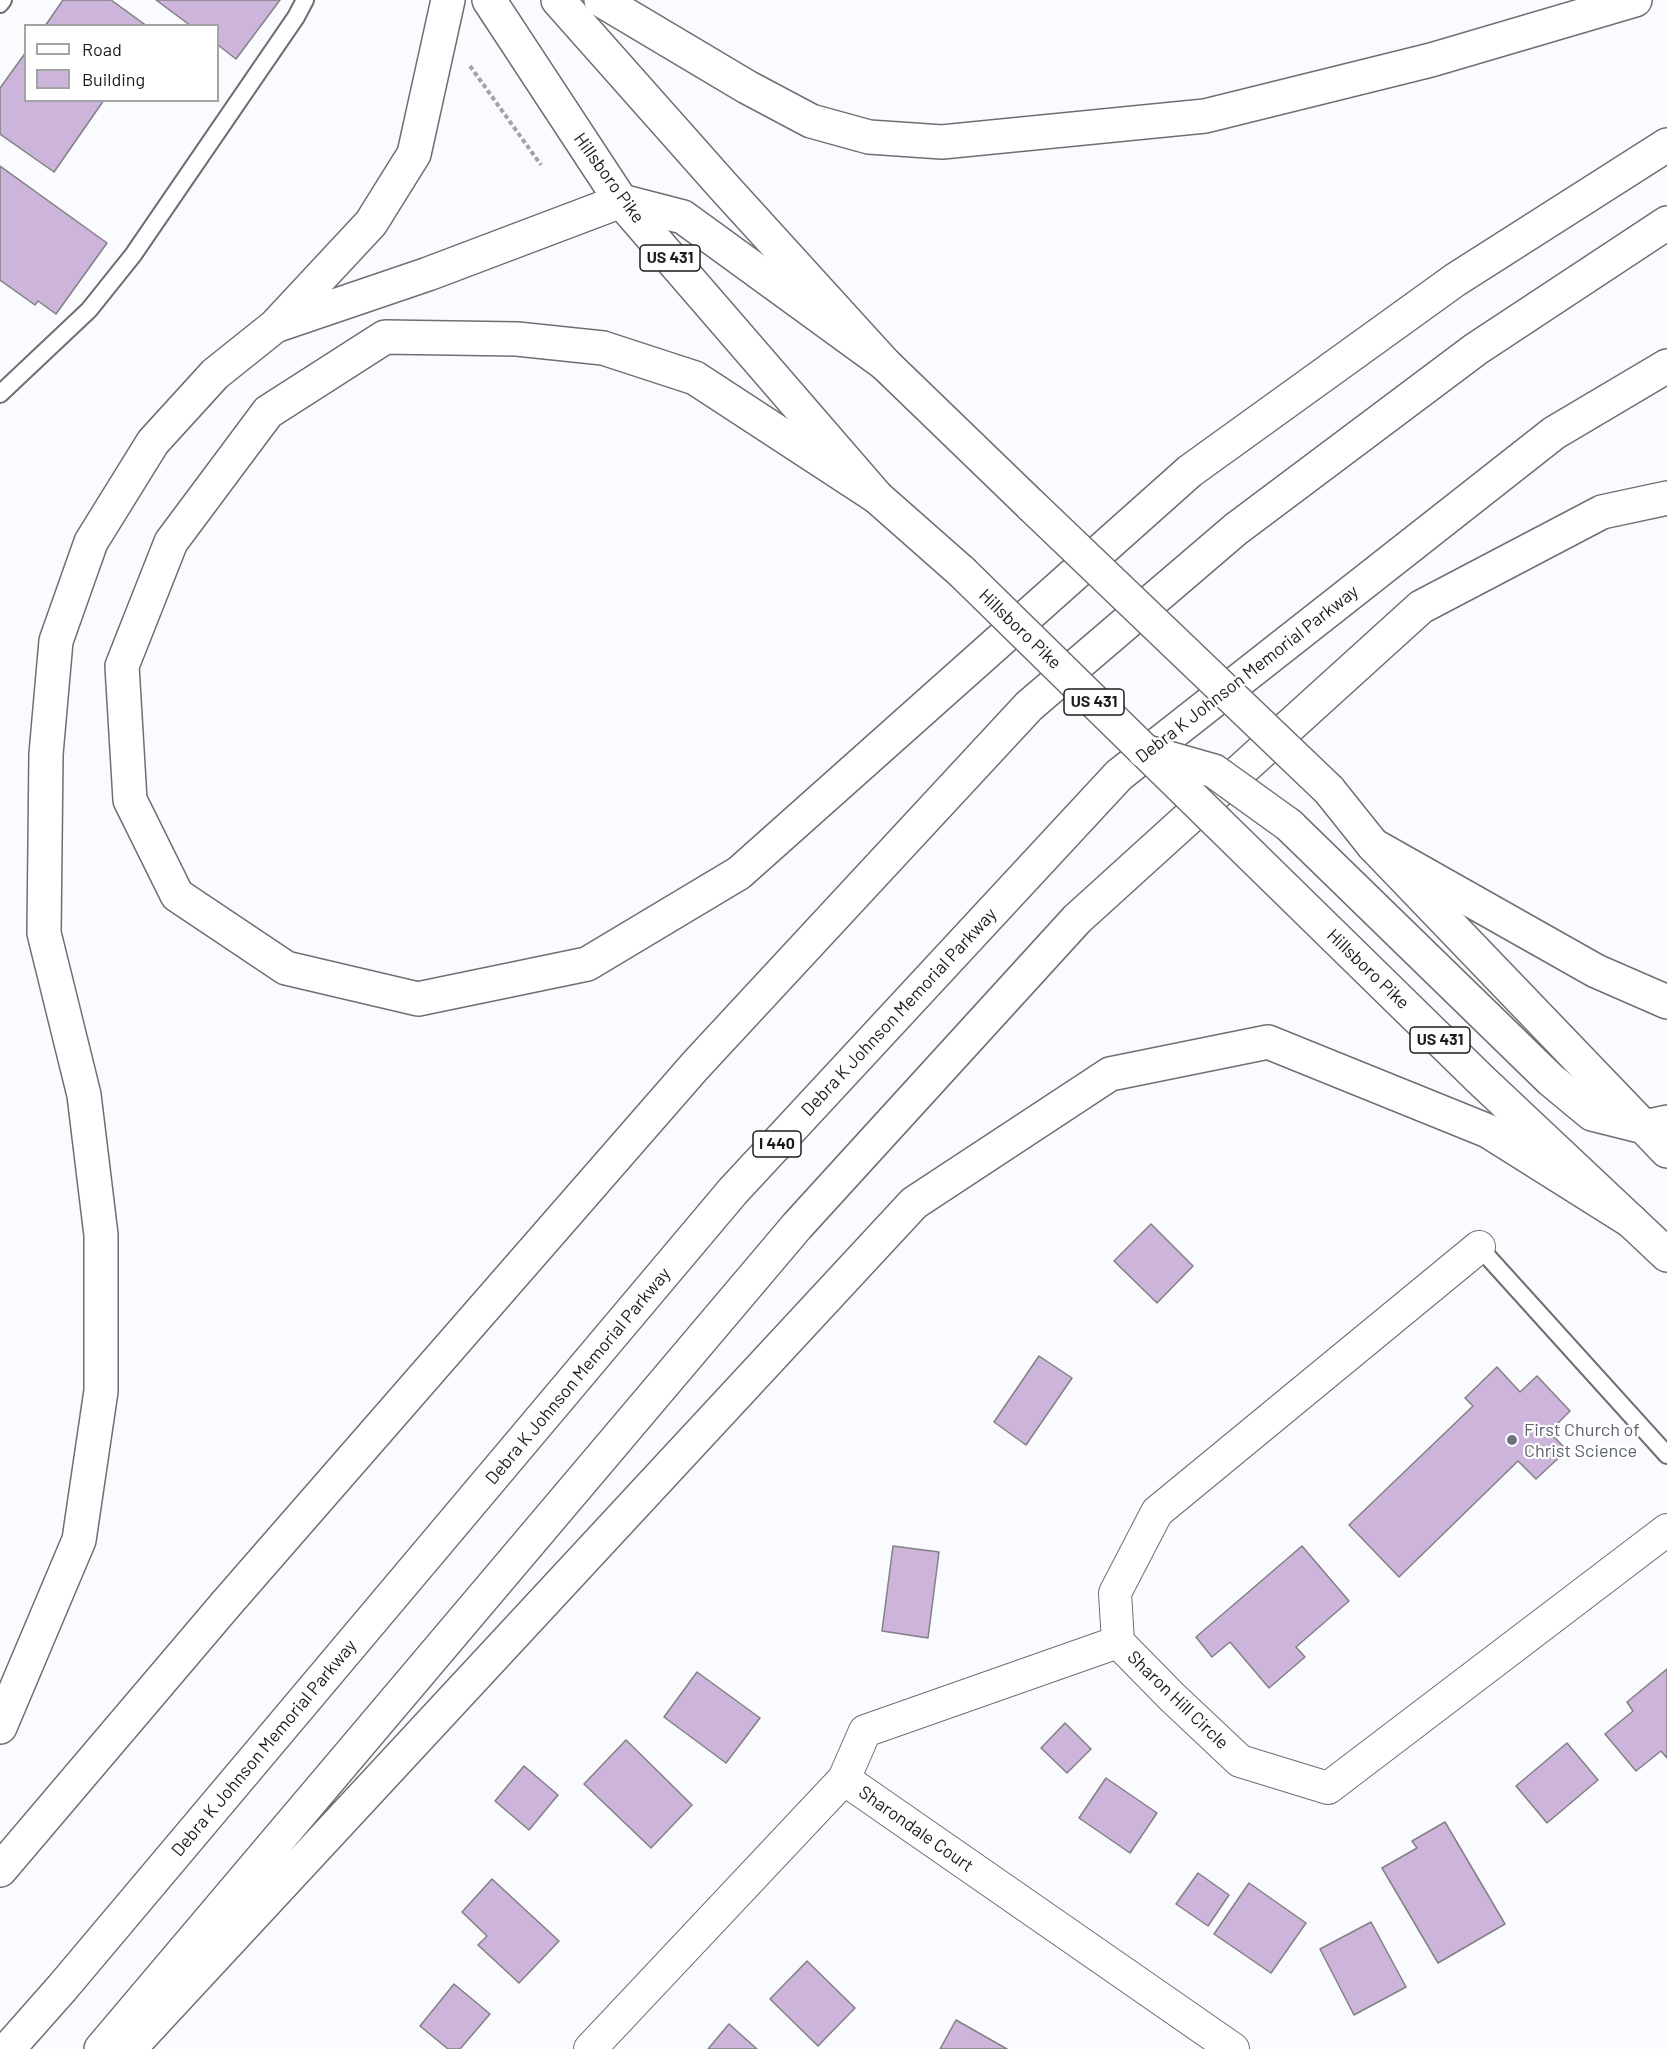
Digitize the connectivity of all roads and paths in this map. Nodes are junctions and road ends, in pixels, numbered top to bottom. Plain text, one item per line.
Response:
1 (305, 0) edge
2 (448, 0) edge
3 (489, 0) edge
4 (558, 0) edge
5 (601, 0) edge
6 (1635, 0) edge
7 (469, 63) dead end
8 (1667, 145) edge
9 (541, 165) dead end
10 (621, 201) junction
11 (1667, 223) edge
12 (275, 326) junction
13 (885, 364) junction
14 (1667, 366) edge
15 (0, 394) edge
16 (876, 497) junction
17 (1667, 498) edge
18 (1144, 751) junction
19 (1373, 846) junction
20 (1667, 1002) edge
21 (1656, 1124) edge
22 (1667, 1151) edge
23 (1631, 1221) junction
24 (1479, 1247) joint
25 (1667, 1255) edge
26 (1667, 1455) edge
27 (1667, 1530) edge
28 (1118, 1642) junction
29 (0, 1727) edge
30 (844, 1779) junction
31 (0, 1870) edge
32 (8, 2049) edge
33 (101, 2049) edge
34 (129, 2049) edge
35 (590, 2049) edge
36 (1233, 2049) edge

1 - 15 lane
2 - 12 main road
3 - 10 main road, Hillsboro Pike / US 431
4 - 13 main road
5 - 6 main road
7 - 9 path
8 - 16 main road
10 - 12 main road
10 - 13 main road
10 - 16 main road, Hillsboro Pike / US 431
11 - 31 main road
12 - 29 main road
13 - 19 main road, bridge
14 - 32 main road, Debra K Johnson Memorial Parkway / I 440
16 - 18 main road, Hillsboro Pike / US 431, bridge
17 - 33 main road
18 - 21 main road, bridge
18 - 23 main road, Hillsboro Pike / US 431, bridge
19 - 20 main road
19 - 21 main road
21 - 22 main road
23 - 25 main road, Hillsboro Pike / US 431
23 - 34 main road
24 - 26 lane
24 - 28 street, Sharon Hill Circle
27 - 28 street, Sharon Hill Circle
28 - 30 street
30 - 35 street, Sharondale Court
30 - 36 street, Sharondale Court

